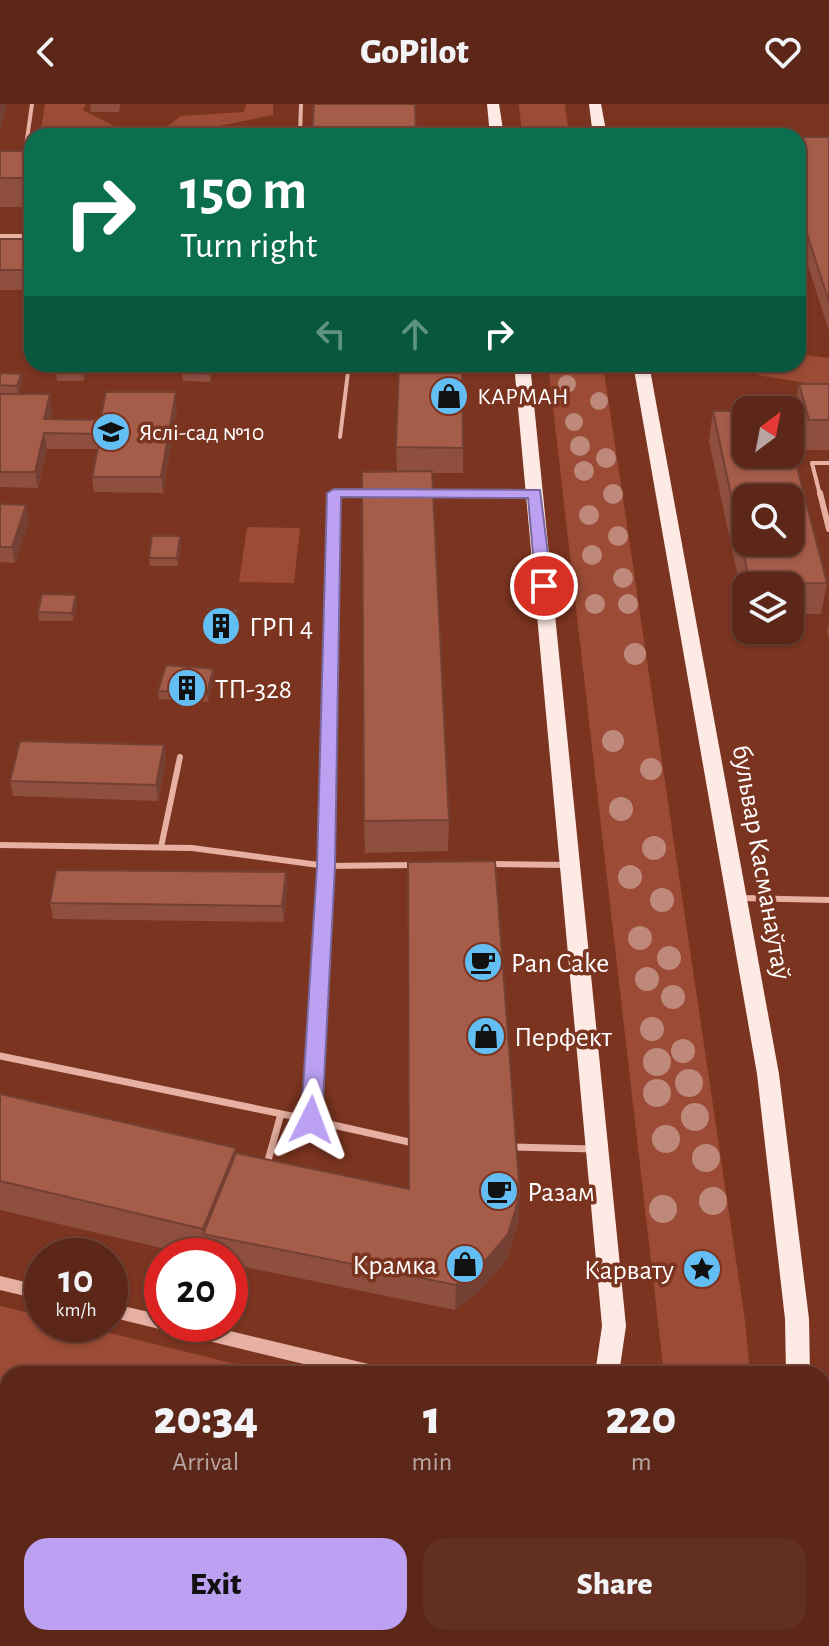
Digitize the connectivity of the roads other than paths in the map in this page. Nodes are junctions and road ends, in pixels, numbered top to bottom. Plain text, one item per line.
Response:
1 (32, 104) edge
2 (301, 104) edge
3 (493, 104) edge
4 (595, 104) edge
5 (29, 128) edge
6 (300, 128) edge
7 (496, 128) edge
8 (599, 128) edge
9 (0, 237) edge
10 (24, 237) edge
11 (348, 372) edge
12 (523, 372) edge
13 (642, 372) edge
14 (340, 437) dead end
15 (829, 463) edge
16 (383, 493) edge
17 (412, 493) edge
18 (535, 493) junction
19 (829, 529) edge
20 (180, 757) dead end
21 (0, 845) edge
22 (161, 847) junction
23 (488, 864) edge
24 (426, 865) edge
25 (571, 865) junction
26 (326, 866) junction
27 (737, 898) junction
28 (829, 900) edge
29 (0, 1056) edge
30 (281, 1114) junction
31 (311, 1120) junction
32 (409, 1142) edge
33 (513, 1147) edge
34 (597, 1149) junction
35 (266, 1169) edge
36 (0, 1283) edge
37 (24, 1289) edge
38 (248, 1339) edge
39 (347, 1366) edge
40 (608, 1366) edge
41 (798, 1366) edge

1 - 5 lane
2 - 6 lane
3 - 7 main road
4 - 8 main road
9 - 10 street
11 - 14 lane
12 - 18 main road
13 - 27 main road, бульвар Касманаўтаў
15 - 19 lane
16 - 26 lane
17 - 18 lane
18 - 25 main road
20 - 22 lane
21 - 22 lane
22 - 26 lane
23 - 25 lane
24 - 26 lane
25 - 34 main road
26 - 31 lane
27 - 28 lane
27 - 41 main road, бульвар Касманаўтаў
29 - 30 lane
30 - 31 lane
30 - 35 lane
31 - 32 lane
33 - 34 lane
34 - 40 main road
36 - 37 street
38 - 39 street

